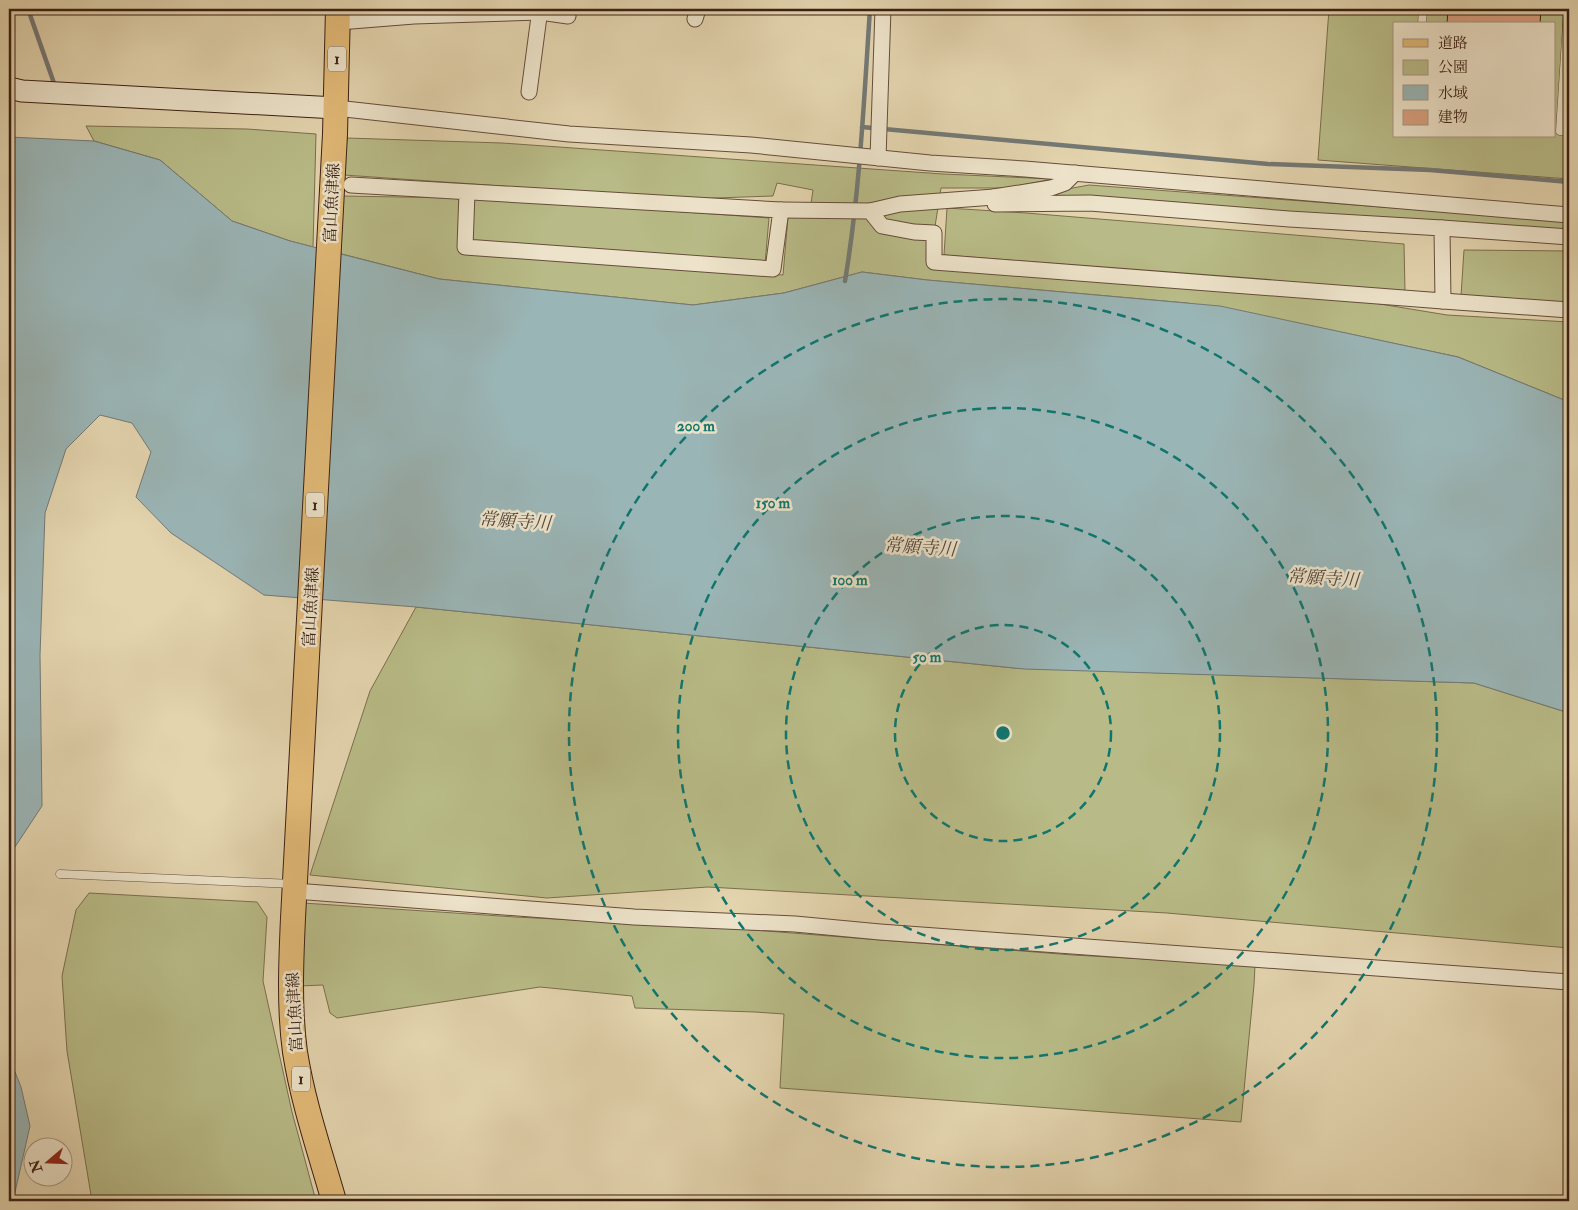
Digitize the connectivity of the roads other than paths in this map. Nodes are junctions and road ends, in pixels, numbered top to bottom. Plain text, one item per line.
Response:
1 (883, 9) edge
2 (1423, 9) edge
3 (1568, 9) edge
4 (540, 10) edge
5 (339, 15) edge
6 (568, 16) dead end
7 (1422, 22) edge
8 (1567, 58) edge
9 (1556, 74) edge
10 (1563, 75) junction
11 (9, 88) edge
12 (529, 92) dead end
13 (336, 108) junction
14 (1557, 131) edge
15 (1569, 132) edge
16 (878, 158) junction
17 (1075, 173) junction
18 (351, 185) dead end
19 (467, 192) junction
20 (994, 196) junction
21 (781, 210) junction
22 (870, 211) junction
23 (1569, 215) edge
24 (1442, 228) junction
25 (1569, 237) edge
26 (1443, 301) junction
27 (1569, 310) edge
28 (60, 874) dead end
29 (295, 884) junction
30 (1569, 982) edge
31 (334, 1201) edge

1 - 16 street
2 - 7 lane
3 - 8 lane
4 - 5 street
4 - 6 street
4 - 12 street
5 - 13 main road, 富山魚津線 / 1
8 - 10 lane
9 - 10 lane
10 - 14 lane
11 - 13 street
13 - 16 street
13 - 29 main road, 富山魚津線 / 1
14 - 15 lane
16 - 17 street
17 - 20 street
17 - 23 street
18 - 19 street
19 - 21 street
19 - 21 street
20 - 22 street
20 - 24 street
21 - 22 street
22 - 26 street
24 - 25 street
24 - 26 street
26 - 27 street
28 - 29 lane
29 - 30 street
29 - 31 main road, 富山魚津線 / 1

